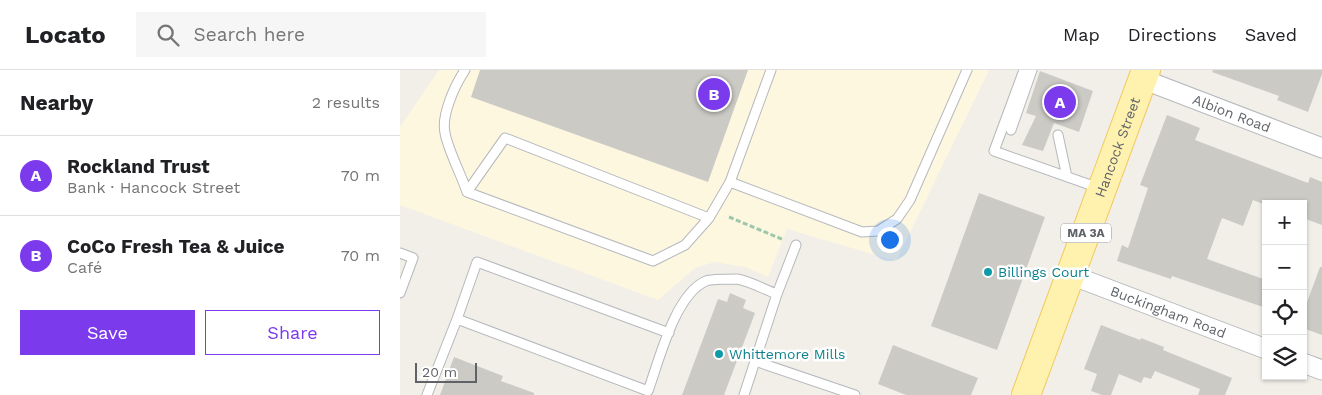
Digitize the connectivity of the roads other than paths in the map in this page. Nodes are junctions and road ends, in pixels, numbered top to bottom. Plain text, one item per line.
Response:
1 (465, 70) edge
2 (771, 70) edge
3 (966, 70) edge
4 (1024, 70) edge
5 (1032, 70) edge
6 (1144, 74) edge
7 (1011, 130) dead end
8 (1058, 135) dead end
9 (1056, 146) dead end
10 (1322, 148) edge
11 (1068, 177) junction
12 (730, 182) junction
13 (1102, 189) junction
14 (467, 192) junction
15 (710, 218) junction
16 (796, 245) road end
17 (400, 253) edge
18 (1070, 275) junction
19 (400, 293) edge
20 (777, 294) junction
21 (456, 319) junction
22 (669, 333) junction
23 (1262, 347) edge
24 (755, 361) junction
25 (1307, 364) edge
26 (1322, 370) edge
27 (427, 395) edge
28 (744, 395) edge
29 (855, 395) edge
30 (1026, 395) edge

1 - 14 lane
2 - 12 lane
3 - 12 lane
4 - 11 lane
5 - 7 lane
6 - 10 street, Albion Road
6 - 13 main road, Hancock Street / MA 3A
8 - 11 lane
9 - 11 lane
11 - 13 lane
12 - 15 lane
13 - 18 main road, Hancock Street / MA 3A
14 - 15 lane
14 - 15 lane
16 - 20 lane
17 - 19 lane
18 - 23 street, Buckingham Road
18 - 30 main road, Hancock Street / MA 3A
20 - 22 lane
20 - 24 lane
21 - 22 lane
21 - 22 lane
21 - 27 lane
24 - 28 lane
24 - 29 lane
25 - 26 street

